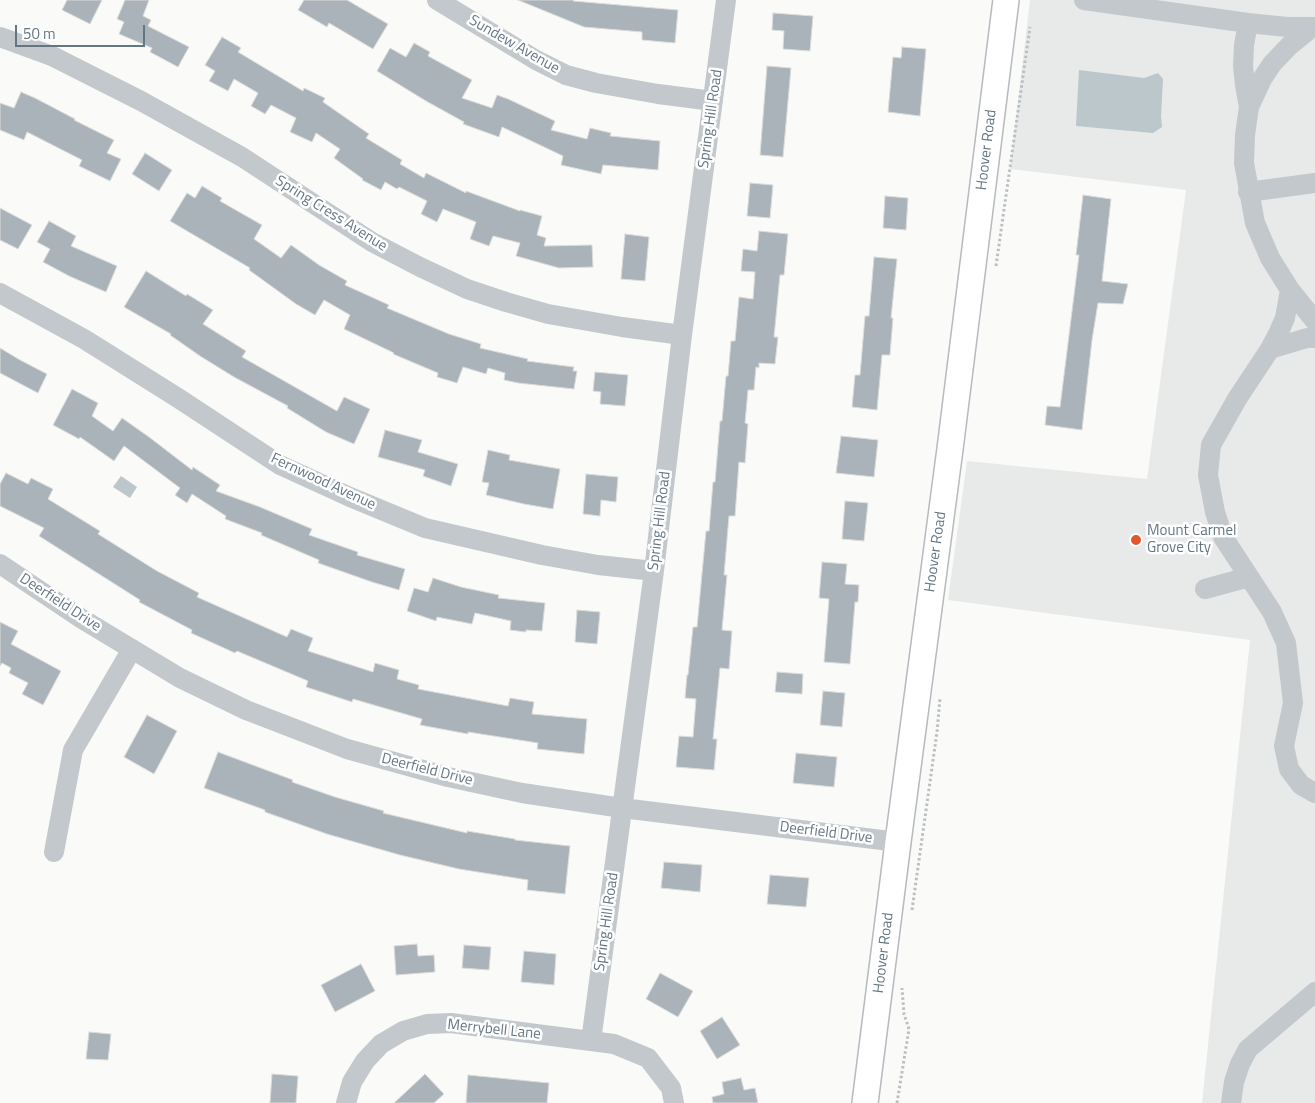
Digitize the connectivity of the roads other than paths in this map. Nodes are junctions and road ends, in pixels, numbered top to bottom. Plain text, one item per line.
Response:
1 (437, 0) edge
2 (726, 0) edge
3 (1006, 0) edge
4 (1084, 0) edge
5 (1248, 23) junction
6 (1313, 27) edge
7 (0, 37) edge
8 (713, 101) junction
9 (1249, 107) junction
10 (1315, 183) edge
11 (1248, 192) junction
12 (1290, 290) junction
13 (0, 293) edge
14 (1315, 321) edge
15 (682, 335) junction
16 (1315, 338) edge
17 (1270, 349) junction
18 (0, 564) edge
19 (654, 571) junction
20 (1249, 577) junction
21 (1205, 589) dead end
22 (132, 649) junction
23 (1315, 793) edge
24 (622, 808) junction
25 (898, 842) junction
26 (54, 852) dead end
27 (1315, 992) edge
28 (591, 1041) junction
29 (346, 1103) edge
30 (674, 1103) edge
31 (865, 1103) edge
32 (1231, 1103) edge

1 - 8 street, Sundew Avenue
2 - 8 street, Spring Hill Road
3 - 25 main road, Hoover Road
4 - 5 street
5 - 6 street
5 - 9 street
6 - 9 street
7 - 15 street, Spring Cress Avenue
8 - 15 street, Spring Hill Road
9 - 11 street
10 - 11 street
11 - 12 street
12 - 14 street
12 - 17 street
13 - 19 street, Fernwood Avenue
15 - 19 street, Spring Hill Road
16 - 17 street
17 - 20 street
18 - 22 street, Deerfield Drive
19 - 24 street, Spring Hill Road
20 - 21 street
20 - 23 street
22 - 24 street, Deerfield Drive
22 - 26 street
24 - 25 street, Deerfield Drive
24 - 28 street, Spring Hill Road
25 - 31 main road, Hoover Road
27 - 32 street
28 - 29 street, Merrybell Lane
28 - 30 street, Merrybell Lane

